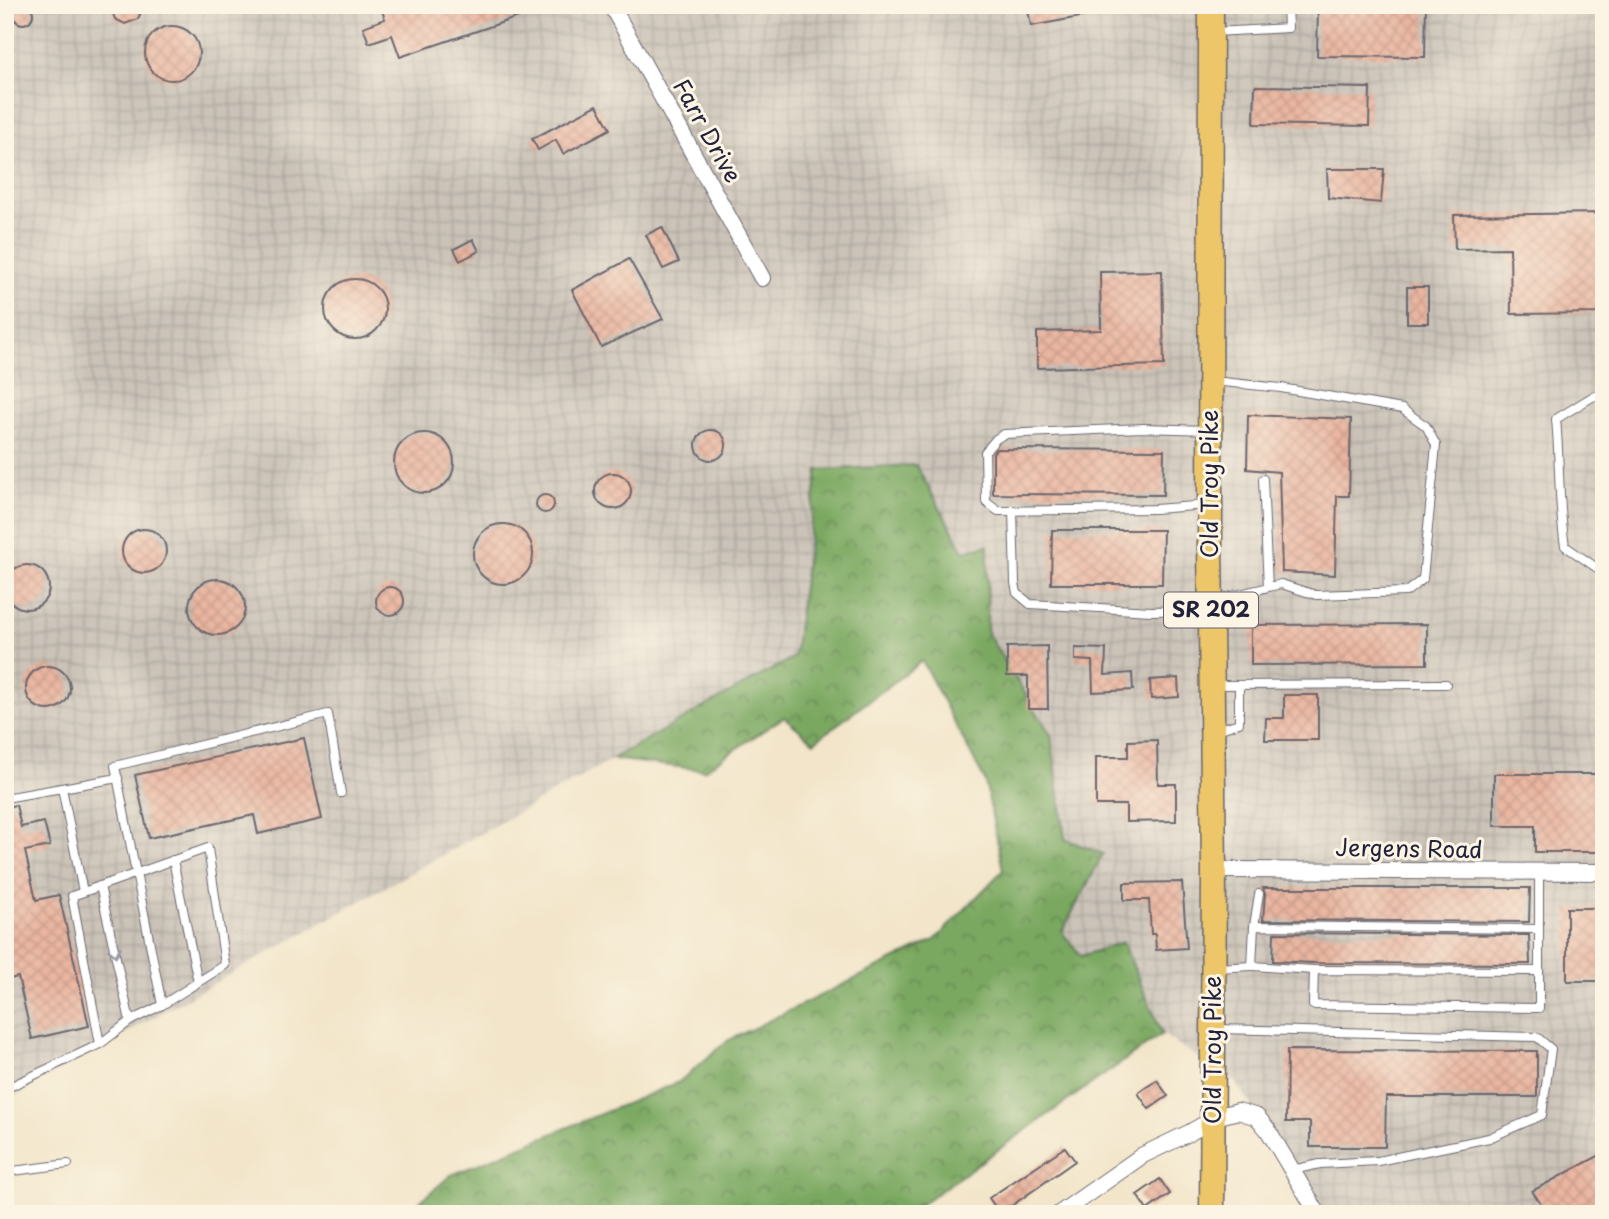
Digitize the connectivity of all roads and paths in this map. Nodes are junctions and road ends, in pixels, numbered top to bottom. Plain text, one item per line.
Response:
1 (611, 5) edge
2 (1210, 5) edge
3 (1287, 5) edge
4 (1211, 32) junction
5 (762, 278) dead end
6 (1210, 381) junction
7 (1604, 394) edge
8 (1210, 430) junction
9 (1263, 480) dead end
10 (1210, 505) junction
11 (1013, 510) junction
12 (1604, 570) edge
13 (1268, 587) junction
14 (1211, 601) junction
15 (1446, 684) dead end
16 (1212, 685) junction
17 (1239, 685) junction
18 (1212, 731) junction
19 (118, 778) junction
20 (62, 788) junction
21 (341, 793) dead end
22 (5, 798) edge
23 (173, 860) junction
24 (1214, 870) junction
25 (1604, 872) edge
26 (136, 873) junction
27 (1539, 873) junction
28 (100, 886) junction
29 (83, 892) junction
30 (1259, 894) dead end
31 (1254, 926) junction
32 (1538, 929) junction
33 (1252, 966) junction
34 (1214, 969) junction
35 (1314, 970) junction
36 (1539, 971) junction
37 (198, 982) junction
38 (162, 1005) junction
39 (130, 1021) junction
40 (1214, 1029) junction
41 (100, 1044) junction
42 (5, 1089) edge
43 (1213, 1118) junction
44 (68, 1164) dead end
45 (1292, 1170) junction
46 (5, 1172) edge
47 (1059, 1214) edge
48 (1212, 1214) edge
49 (1318, 1214) edge

1 - 5 street, Farr Drive
2 - 4 main road, Old Troy Pike / SR 202
3 - 4 lane
4 - 6 main road, Old Troy Pike / SR 202
6 - 8 main road, Old Troy Pike / SR 202
6 - 13 lane
7 - 12 lane
8 - 10 main road, Old Troy Pike / SR 202
8 - 11 lane
9 - 13 lane
10 - 11 lane
10 - 14 main road, Old Troy Pike / SR 202
11 - 14 lane
13 - 14 lane
14 - 16 main road, Old Troy Pike / SR 202
15 - 17 lane
16 - 17 lane
16 - 18 main road, Old Troy Pike / SR 202
17 - 18 lane
18 - 24 main road, Old Troy Pike / SR 202
19 - 20 lane
19 - 21 lane
19 - 26 lane
20 - 22 lane
20 - 29 lane
23 - 26 lane
23 - 37 lane
23 - 37 lane
24 - 27 street, Jergens Road
24 - 34 main road, Old Troy Pike / SR 202
25 - 27 street, Jergens Road
26 - 28 lane
26 - 38 lane
27 - 32 lane
28 - 29 lane
28 -> 39 lane
29 - 41 lane
30 - 31 lane
31 - 32 lane
31 - 33 lane
32 - 36 lane
33 - 34 lane
33 - 35 lane
34 - 40 main road, Old Troy Pike / SR 202
35 - 36 lane
35 - 36 lane
37 - 38 lane
38 - 39 lane
39 - 41 lane
40 - 43 main road, Old Troy Pike / SR 202
40 - 45 lane
41 - 42 lane
43 - 45 street
43 - 47 street
43 - 48 main road, Old Troy Pike / SR 202
44 - 46 lane
45 - 49 street

